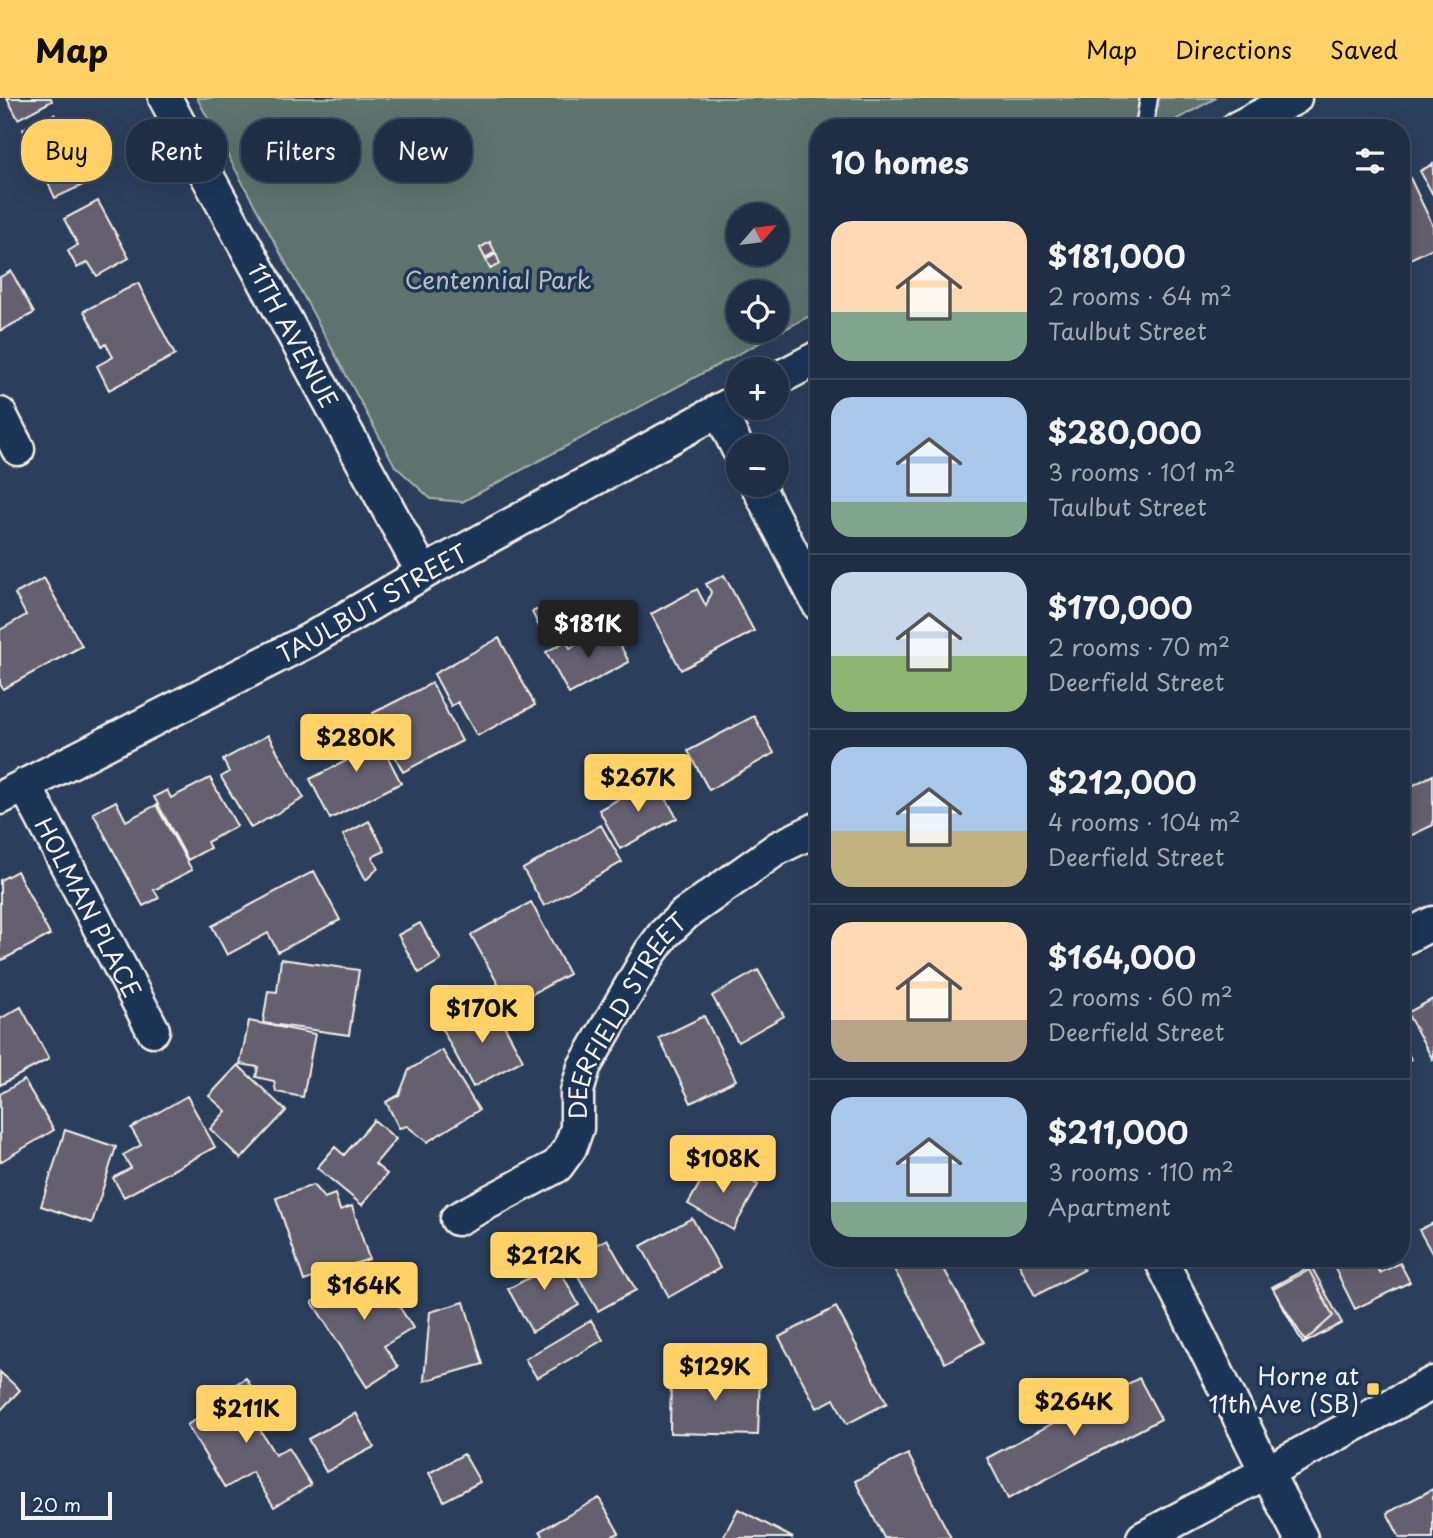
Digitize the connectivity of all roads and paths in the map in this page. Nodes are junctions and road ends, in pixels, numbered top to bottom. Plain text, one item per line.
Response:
1 (165, 98) edge
2 (1149, 98) edge
3 (1295, 98) edge
4 (1146, 119) edge
5 (1254, 119) edge
6 (810, 362) edge
7 (789, 373) edge
8 (726, 407) edge
9 (0, 414) edge
10 (18, 449) dead end
11 (763, 497) edge
12 (423, 573) junction
13 (810, 588) edge
14 (12, 791) edge
15 (810, 832) edge
16 (1433, 923) edge
17 (1410, 935) edge
18 (153, 1030) dead end
19 (457, 1219) dead end
20 (1164, 1267) edge
21 (1433, 1383) edge
22 (1267, 1473) junction
23 (1143, 1538) edge
24 (1301, 1538) edge

1 - 12 street, 11TH AVENUE
2 - 4 lane
3 - 5 street
6 - 7 street
8 - 12 street, TAULBUT STREET
9 - 10 street
11 - 13 street
12 - 14 street, TAULBUT STREET
14 - 18 street, HOLMAN PLACE
15 - 19 street, DEERFIELD STREET
16 - 17 street
20 - 22 street
21 - 22 street
22 - 23 street
22 - 24 street

